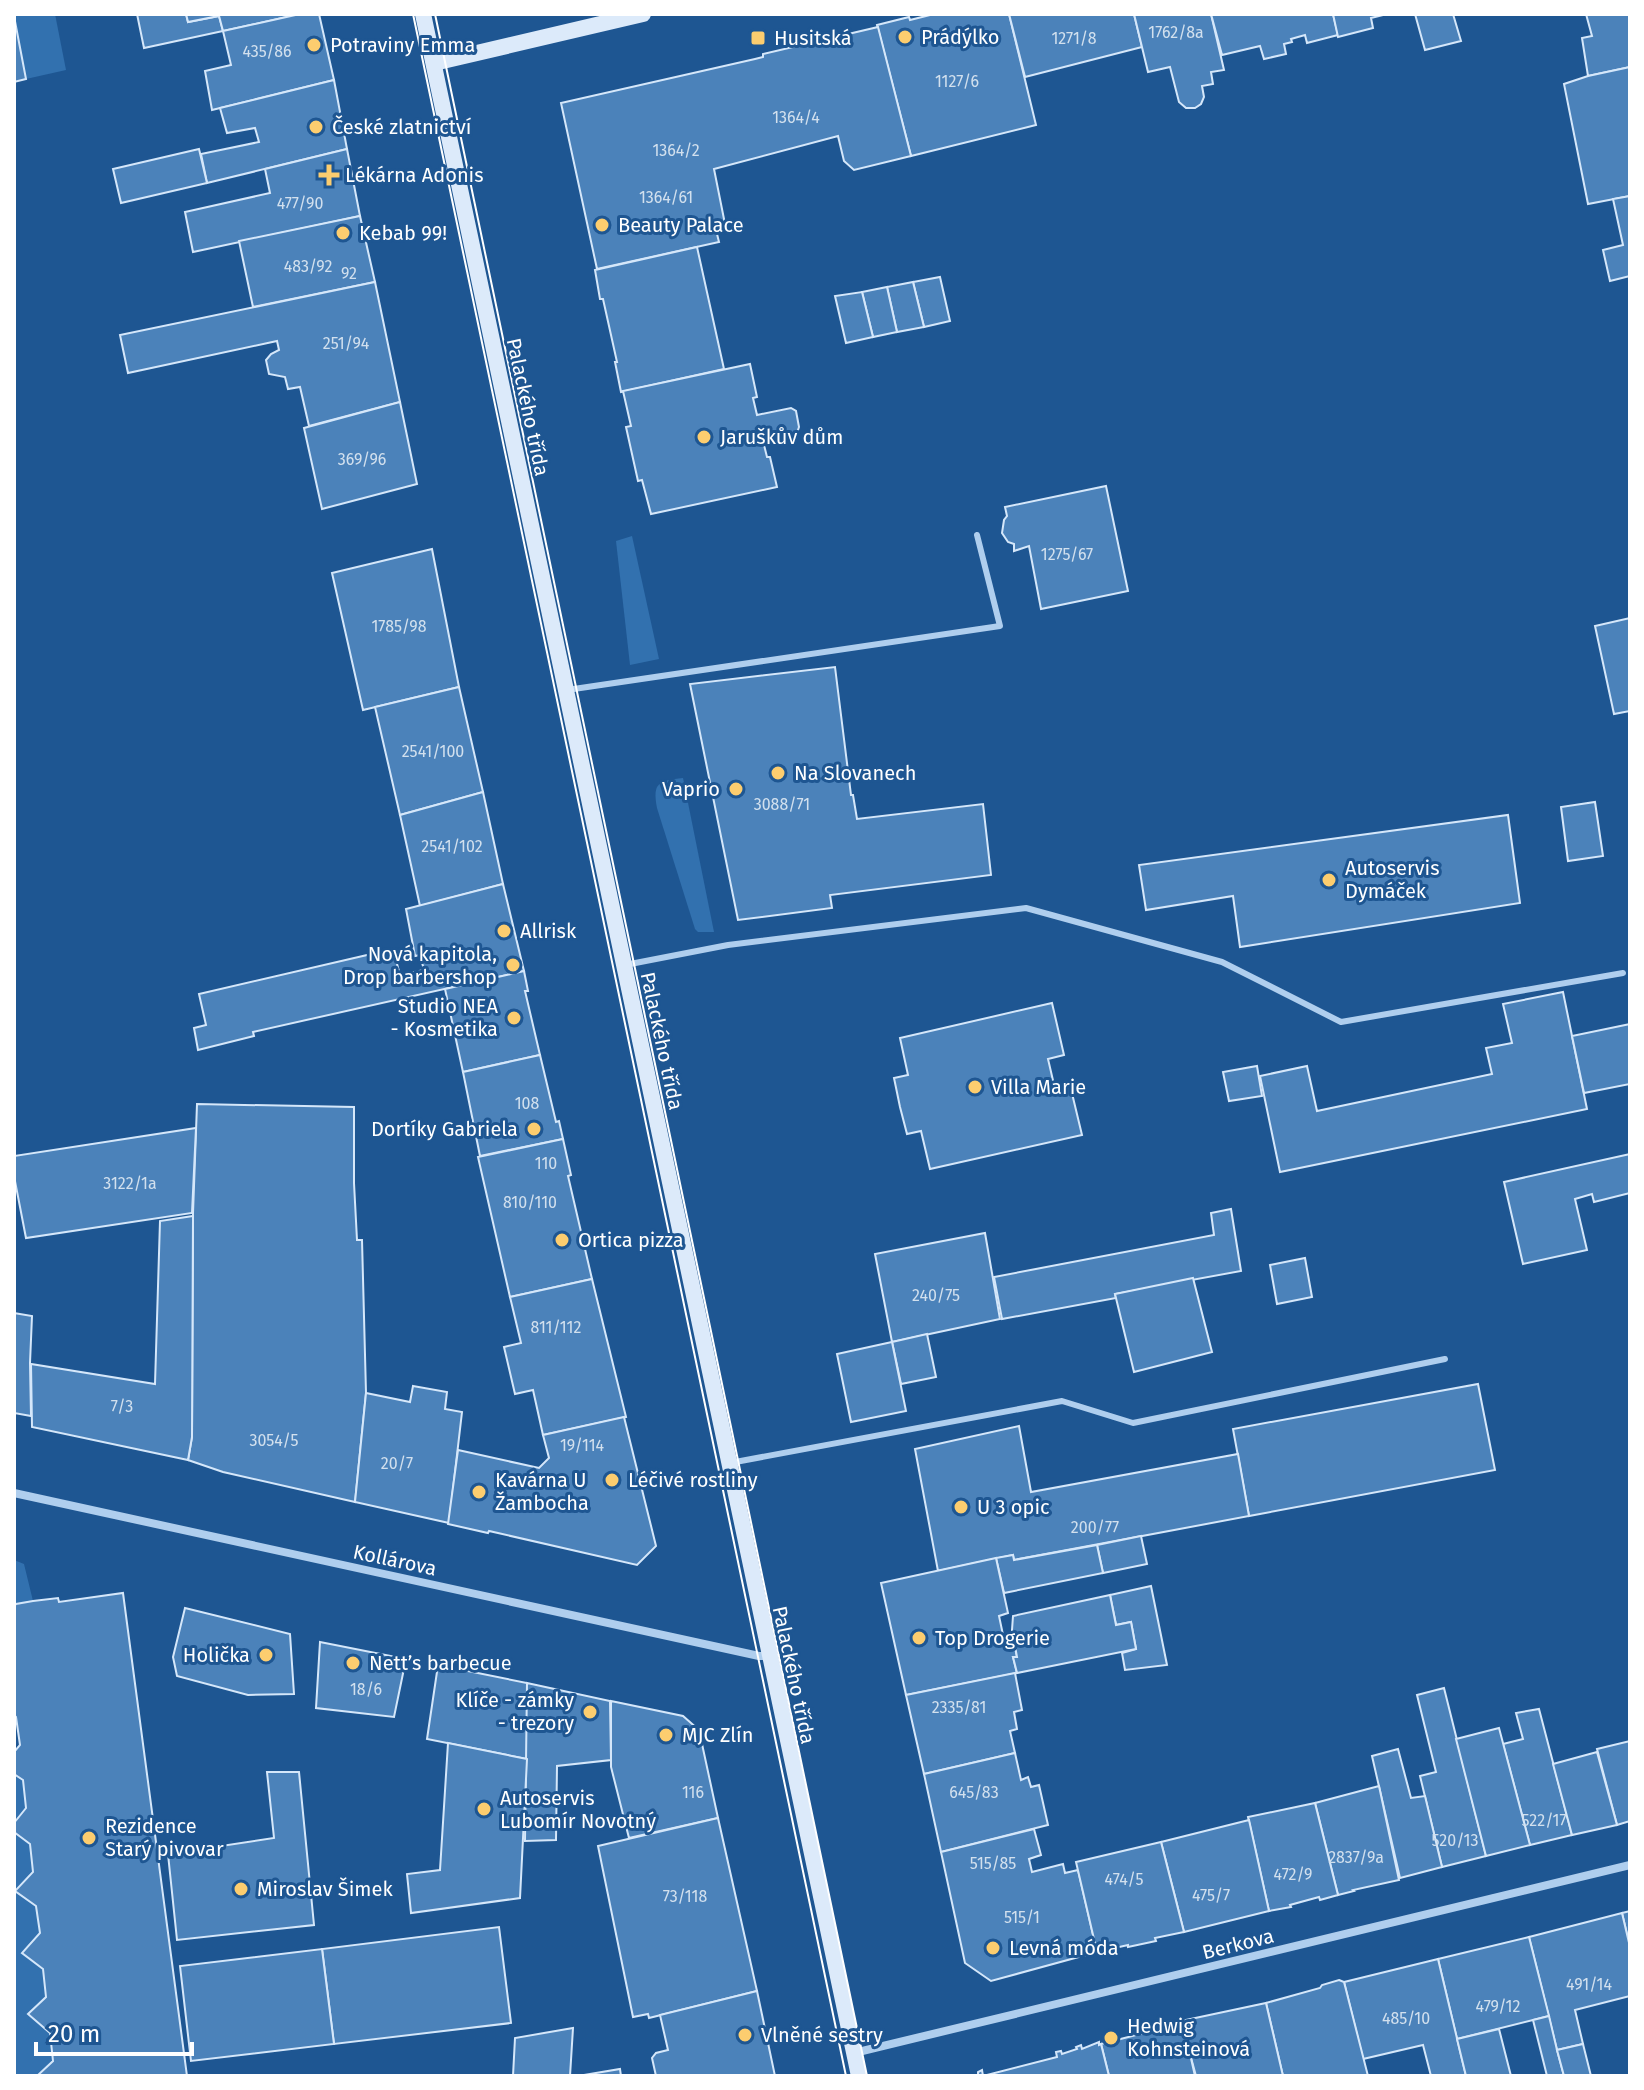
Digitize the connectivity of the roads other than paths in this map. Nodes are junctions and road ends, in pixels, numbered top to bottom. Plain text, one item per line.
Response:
1 (423, 14) edge
2 (643, 14) edge
3 (434, 63) junction
4 (977, 535) dead end
5 (567, 690) junction
6 (625, 965) junction
7 (1623, 973) dead end
8 (1445, 1359) dead end
9 (730, 1463) junction
10 (14, 1493) edge
11 (770, 1656) junction
12 (1630, 1865) edge
13 (854, 2053) junction
14 (859, 2076) edge

1 - 3 street, Palackého třída
2 - 3 street
3 - 5 street, Palackého třída
4 - 5 lane
5 - 6 street, Palackého třída
6 - 7 lane
6 - 9 street, Palackého třída
8 - 9 lane
9 - 11 street, Palackého třída
10 - 11 street, Kollárova
11 - 13 street, Palackého třída
12 - 13 street, Berkova
13 - 14 street, Palackého třída

